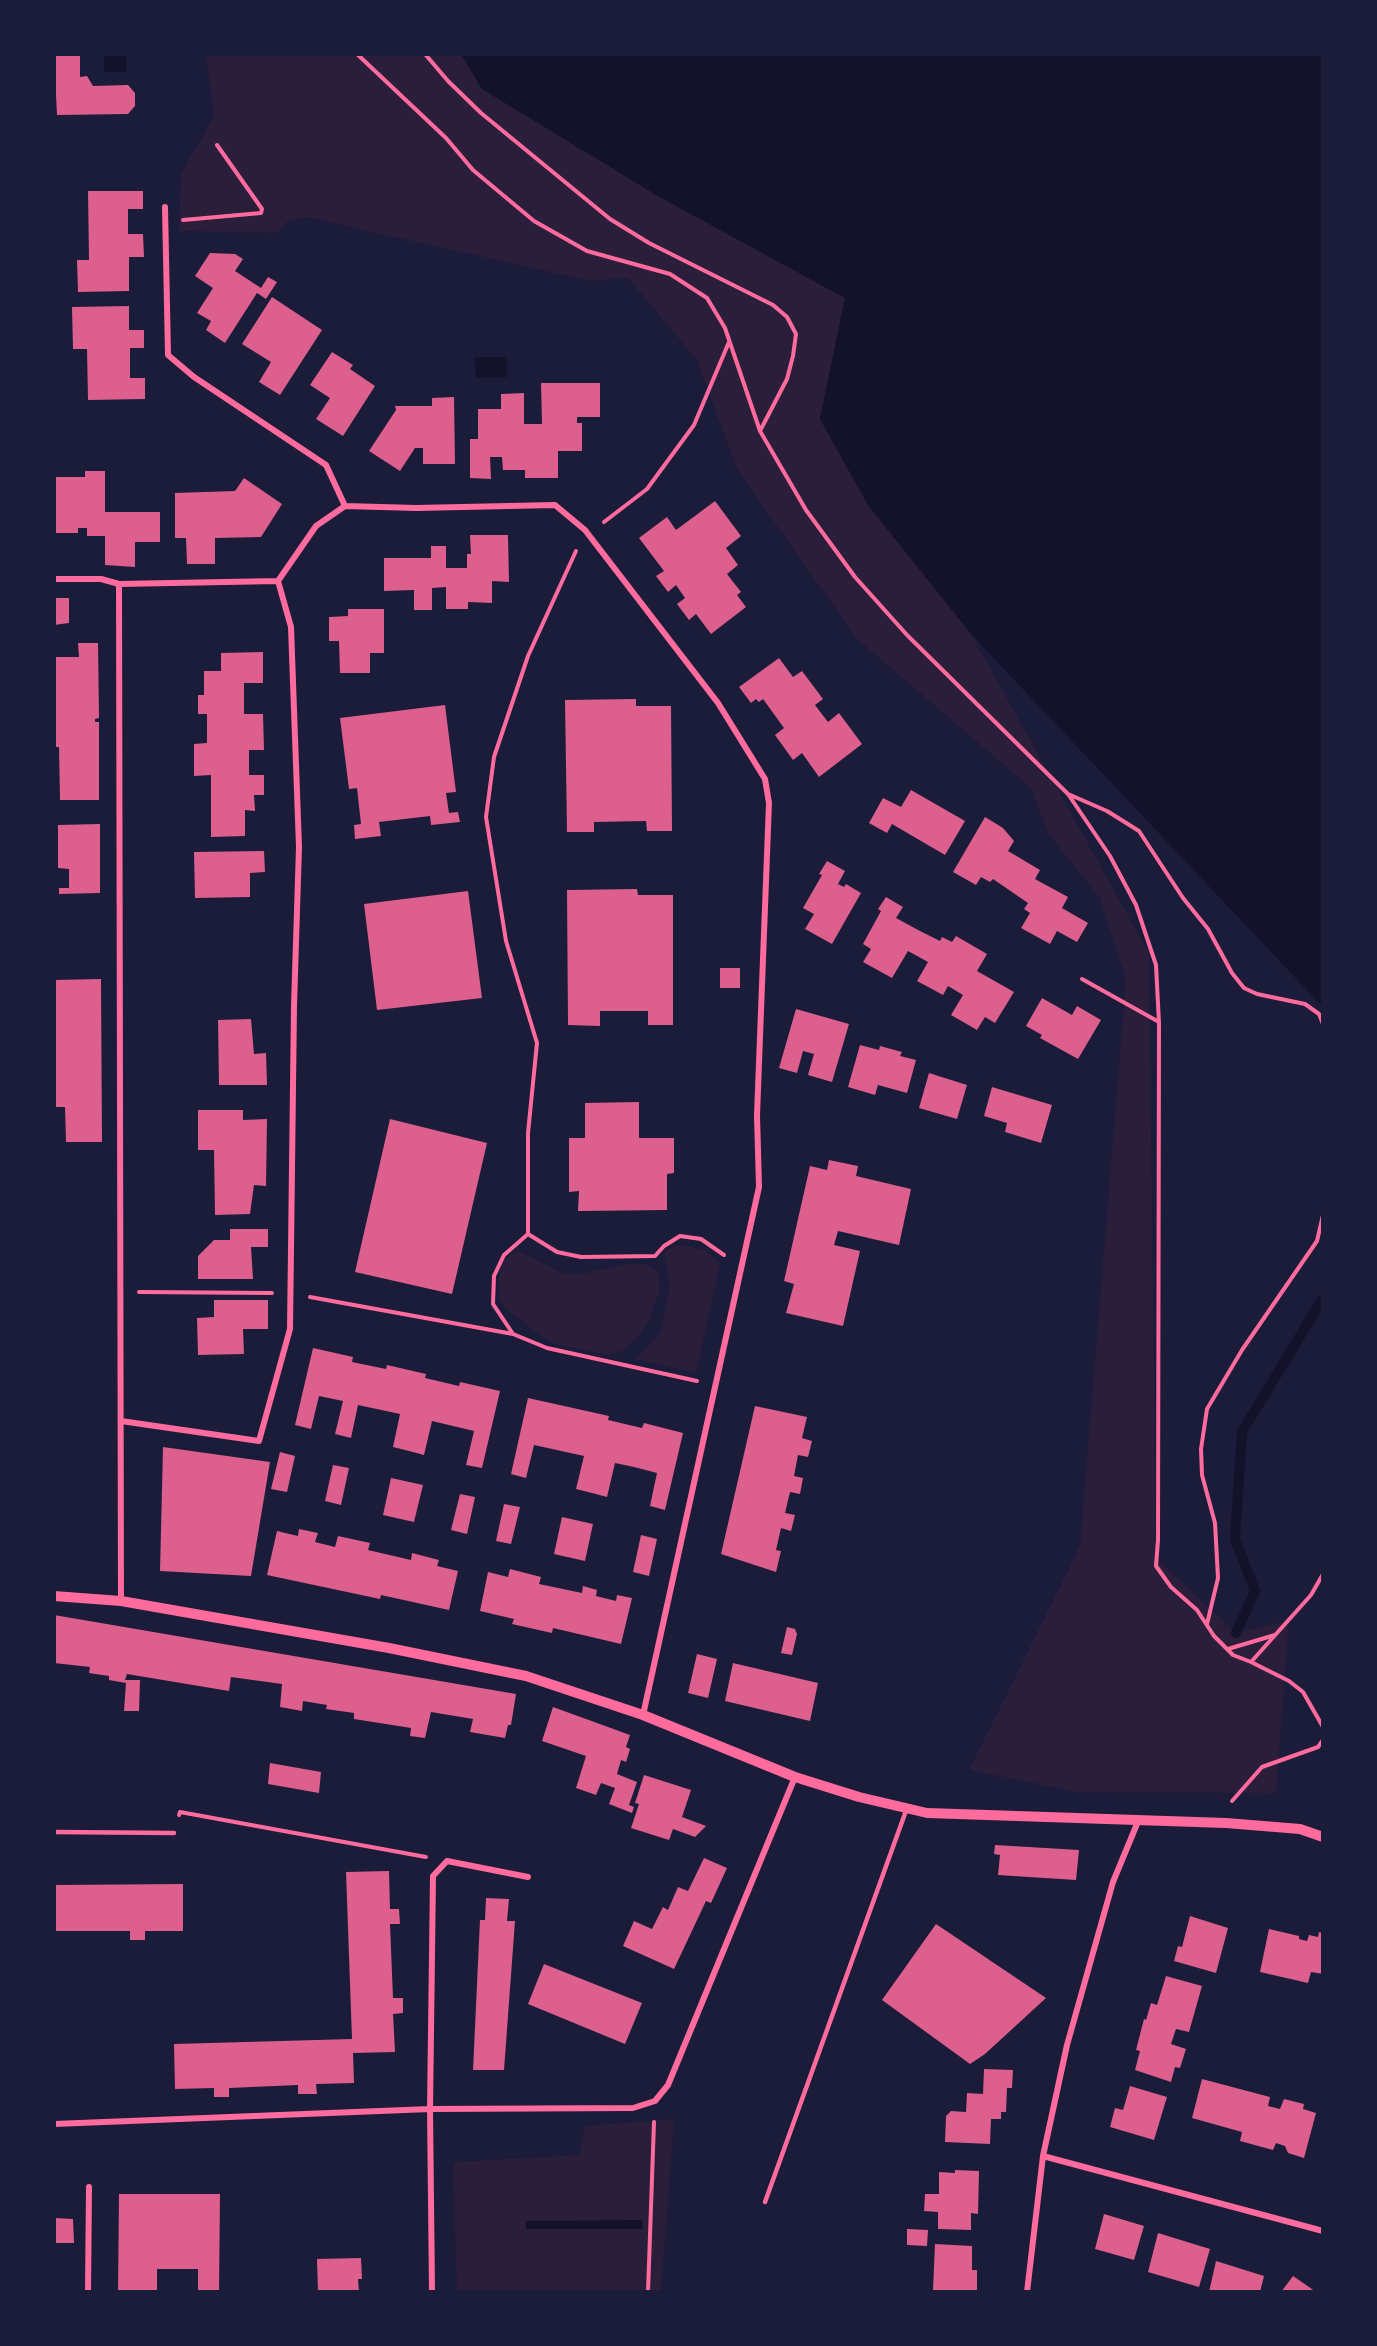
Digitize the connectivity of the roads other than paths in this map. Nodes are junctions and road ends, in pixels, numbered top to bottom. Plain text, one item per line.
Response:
1 (165, 207) dead end
2 (345, 506) junction
3 (54, 579) edge
4 (278, 581) junction
5 (119, 584) junction
6 (121, 1421) junction
7 (54, 1596) edge
8 (121, 1601) junction
9 (643, 1715) junction
10 (795, 1777) junction
11 (907, 1808) junction
12 (1139, 1819) junction
13 (54, 1832) edge
14 (174, 1833) road end
15 (1323, 1837) edge
16 (528, 1877) dead end
17 (430, 2109) junction
18 (54, 2124) edge
19 (1043, 2156) junction
20 (88, 2187) dead end
21 (765, 2202) dead end
22 (1323, 2231) edge
23 (88, 2292) edge
24 (432, 2292) edge
25 (1028, 2292) edge

1 - 2 street
2 - 4 street
2 - 9 street
3 - 5 street
4 - 5 street
4 - 6 street
5 - 6 street
6 - 8 street
7 - 8 street
8 - 9 street
9 - 10 street
10 - 11 street
10 - 17 street
11 - 12 street
11 - 21 lane
12 - 15 street
12 - 19 street
13 - 14 lane
16 - 17 street
17 - 18 street
17 - 24 street
19 - 22 street
19 - 25 street
20 - 23 street

